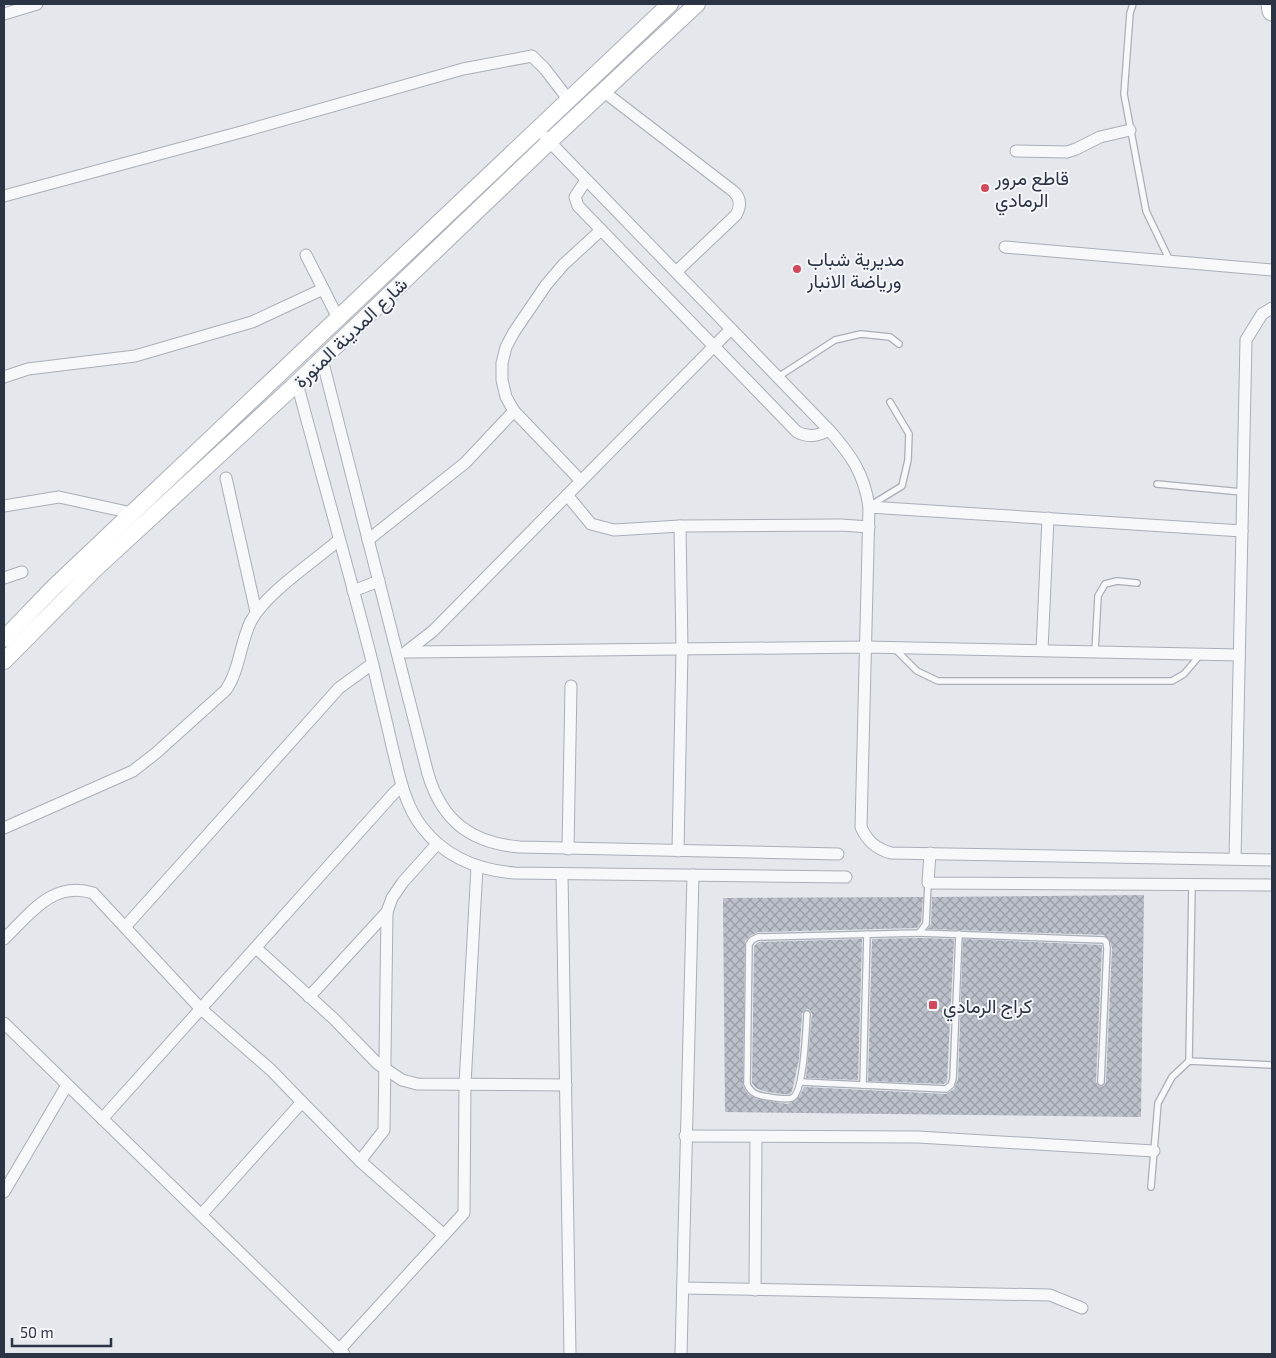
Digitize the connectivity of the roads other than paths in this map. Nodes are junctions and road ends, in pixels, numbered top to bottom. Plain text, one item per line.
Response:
1 (38, 4) edge
2 (670, 4) edge
3 (697, 4) edge
4 (1133, 4) edge
5 (1271, 4) edge
6 (1272, 11) edge
7 (4, 14) edge
8 (603, 92) junction
9 (568, 99) junction
10 (537, 129) junction
11 (1130, 130) junction
12 (549, 142) junction
13 (1016, 151) dead end
14 (586, 180) junction
15 (4, 196) edge
16 (601, 230) junction
17 (1006, 247) dead end
18 (306, 255) dead end
19 (1170, 261) junction
20 (1272, 270) edge
21 (676, 272) junction
22 (323, 289) junction
23 (1272, 308) edge
24 (338, 318) junction
25 (731, 329) junction
26 (899, 344) dead end
27 (714, 346) junction
28 (322, 359) junction
29 (4, 377) edge
30 (778, 377) junction
31 (297, 383) junction
32 (890, 402) dead end
33 (514, 412) junction
34 (237, 413) junction
35 (248, 428) junction
36 (829, 430) junction
37 (226, 478) dead end
38 (581, 481) junction
39 (1157, 484) dead end
40 (1242, 492) junction
41 (567, 495) junction
42 (4, 506) edge
43 (869, 507) junction
44 (132, 513) junction
45 (1048, 518) junction
46 (680, 526) junction
47 (869, 527) junction
48 (1242, 531) junction
49 (339, 540) junction
50 (368, 540) junction
51 (22, 572) dead end
52 (4, 578) edge
53 (379, 581) junction
54 (1137, 583) dead end
55 (352, 591) junction
56 (256, 612) junction
57 (4, 638) edge
58 (866, 647) junction
59 (893, 647) junction
60 (682, 650) junction
61 (1042, 650) junction
62 (1095, 652) junction
63 (1201, 654) junction
64 (402, 655) junction
65 (1239, 655) junction
66 (4, 661) edge
67 (372, 664) junction
68 (571, 686) dead end
69 (402, 786) junction
70 (4, 828) edge
71 (437, 844) junction
72 (568, 849) junction
73 (678, 851) junction
74 (930, 853) junction
75 (838, 854) dead end
76 (1235, 859) junction
77 (1272, 860) edge
78 (477, 867) junction
79 (562, 874) junction
80 (693, 875) junction
81 (846, 877) dead end
82 (928, 883) junction
83 (1192, 885) junction
84 (1272, 886) edge
85 (387, 912) junction
86 (125, 926) junction
87 (919, 933) junction
88 (867, 934) junction
89 (959, 934) junction
90 (4, 939) edge
91 (256, 948) junction
92 (310, 997) junction
93 (201, 1009) junction
94 (807, 1014) dead end
95 (4, 1023) edge
96 (1189, 1061) junction
97 (1272, 1065) edge
98 (385, 1070) junction
99 (801, 1082) junction
100 (1101, 1082) dead end
101 (465, 1084) junction
102 (67, 1085) junction
103 (566, 1085) junction
104 (863, 1085) junction
105 (302, 1102) junction
106 (102, 1119) junction
107 (685, 1136) junction
108 (756, 1136) junction
109 (1154, 1151) junction
110 (360, 1161) junction
111 (1151, 1187) dead end
112 (4, 1192) edge
113 (201, 1216) junction
114 (444, 1236) junction
115 (682, 1288) junction
116 (755, 1290) junction
117 (1082, 1308) dead end
118 (341, 1352) edge
119 (570, 1354) edge
120 (681, 1354) edge

1 - 7 street
2 - 9 main road, شارع المدينة المنورة
3 - 8 main road, شارع المدينة المنورة
4 - 11 lane
5 - 6 main road
8 - 12 main road, شارع المدينة المنورة
8 - 21 street
9 - 10 main road, شارع المدينة المنورة
9 - 15 street
10 - 12 street
10 - 24 main road, شارع المدينة المنورة
11 - 13 street
11 - 19 lane
12 - 14 street
12 - 28 main road, شارع المدينة المنورة
14 - 16 street
14 - 21 street
16 - 27 street
16 - 33 street
17 - 19 street
18 - 22 street
19 - 20 street
21 - 25 street
22 - 24 street
22 - 29 street
23 - 40 street
24 - 34 main road, شارع المدينة المنورة
25 - 27 street
25 - 30 street
26 - 30 lane
27 - 36 street
27 - 38 street
28 - 31 main road, شارع المدينة المنورة
28 - 50 street
30 - 36 street
31 - 35 main road, شارع المدينة المنورة
31 - 49 street
32 - 43 lane
33 - 38 street
33 - 50 street
34 - 35 main road
34 - 44 main road, شارع المدينة المنورة
35 - 66 main road, شارع المدينة المنورة
36 - 43 street
37 - 56 street
38 - 41 street
39 - 40 lane
40 - 48 street
41 - 46 street
41 - 64 street
42 - 44 street
43 - 45 street
43 - 47 street
44 - 57 main road, شارع المدينة المنورة
45 - 48 street
45 - 61 street
46 - 47 street
46 - 60 street
47 - 58 street
48 - 65 street
49 - 55 street
49 - 56 street
50 - 53 street
51 - 52 street
53 - 55 street
53 - 64 street
54 - 62 lane
55 - 67 street
56 - 70 street
58 - 59 street
58 - 60 street
58 - 74 street
59 - 61 street
59 - 63 lane
60 - 64 street
60 - 73 street
61 - 62 street
62 - 63 street
63 - 65 street
64 - 72 street
65 - 76 street
67 - 69 street
67 - 86 street
68 - 72 street
69 - 71 street
69 - 91 street
71 - 78 street
71 - 85 street
72 - 73 street
73 - 75 street
74 - 76 street
74 - 82 street
76 - 77 street
78 - 79 street
78 - 101 street
79 - 80 street
79 - 103 street
80 - 81 street
80 - 107 street
82 - 83 street
82 - 87 lane
83 - 84 street
83 - 96 lane
85 - 92 street
85 - 98 street
86 - 90 street
86 - 93 street
87 - 88 lane
87 - 89 lane
88 - 99 lane
88 - 104 lane
89 - 100 lane
89 - 104 lane
91 - 92 street
91 - 93 street
92 - 98 street
93 - 105 street
93 - 106 street
94 - 99 lane
95 - 102 street
96 - 97 lane
96 - 109 lane
98 - 101 street
98 - 110 street
99 - 104 lane
101 - 103 street
101 - 114 street
102 - 106 street
102 - 112 street
103 - 119 street
105 - 110 street
105 - 113 street
106 - 113 street
107 - 108 street
107 - 115 street
108 - 109 street
108 - 116 street
109 - 111 lane
110 - 114 street
113 - 118 street
114 - 118 street
115 - 116 street
115 - 120 street
116 - 117 street

